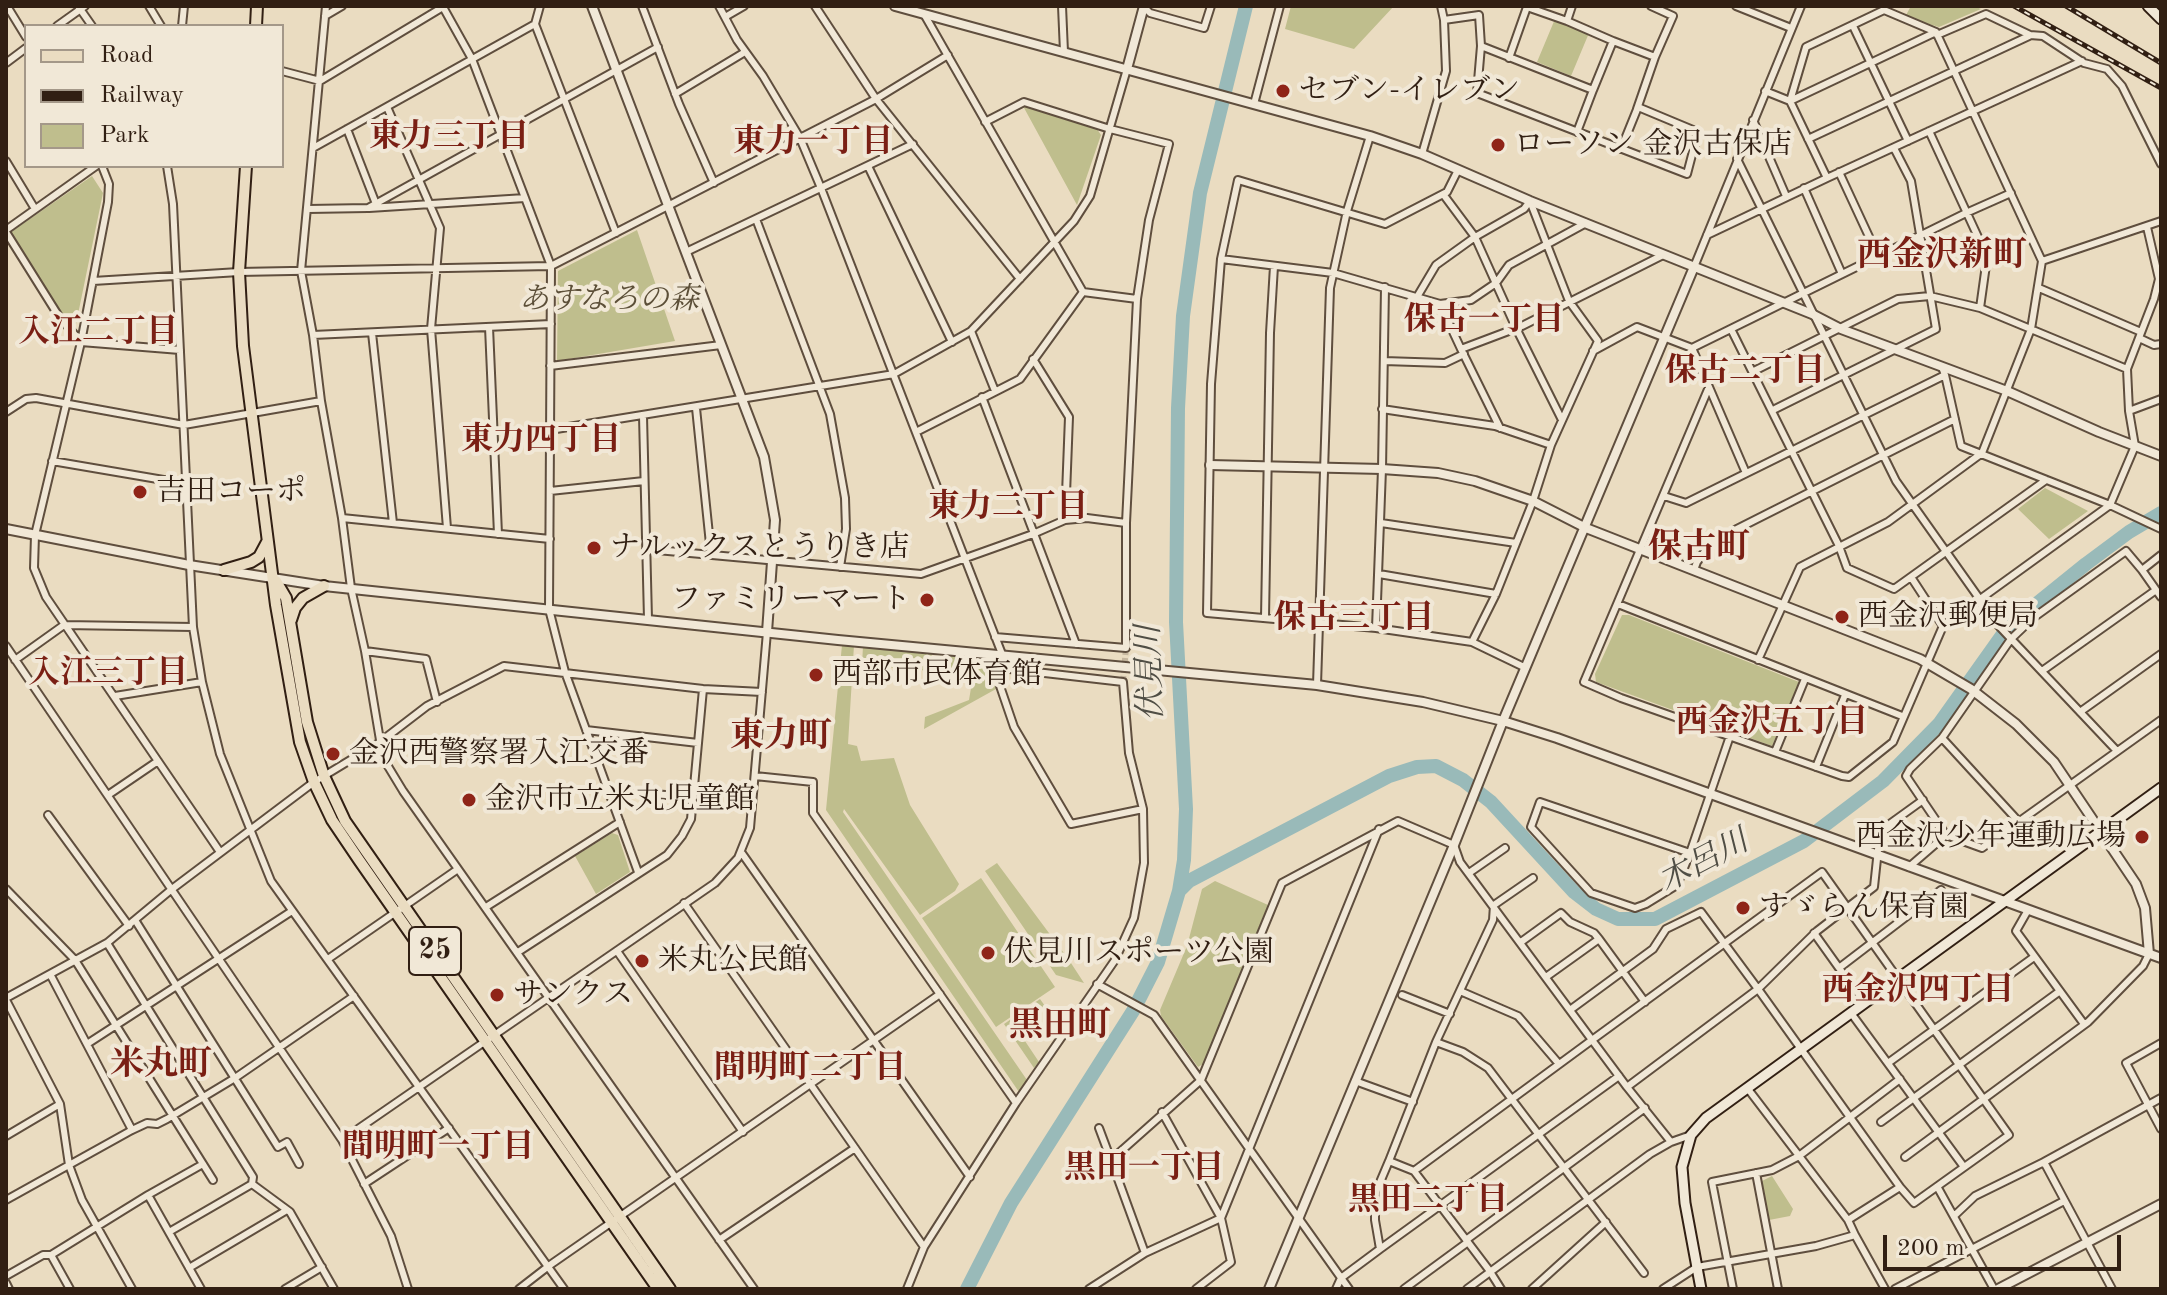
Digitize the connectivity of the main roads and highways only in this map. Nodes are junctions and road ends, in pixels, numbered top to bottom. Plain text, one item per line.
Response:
1 (2148, 6) edge
2 (2161, 19) edge
3 (246, 168) edge
4 (267, 542) junction
5 (224, 570) road end
6 (275, 579) junction
7 (324, 586) road end
8 (291, 622) junction
9 (319, 779) junction
10 (2161, 788) edge
11 (616, 1220) junction
12 (658, 1289) edge
13 (670, 1289) edge
14 (1701, 1289) edge

1 - 2 main road
3 - 4 main road, 25
4 - 5 main road
4 - 6 main road, 25
6 - 8 main road, 25
6 - 9 main road, 25
7 - 8 main road
8 - 9 main road, 25
9 - 11 main road, 25
10 - 14 main road
11 - 12 main road, 25
11 - 13 main road, 25

